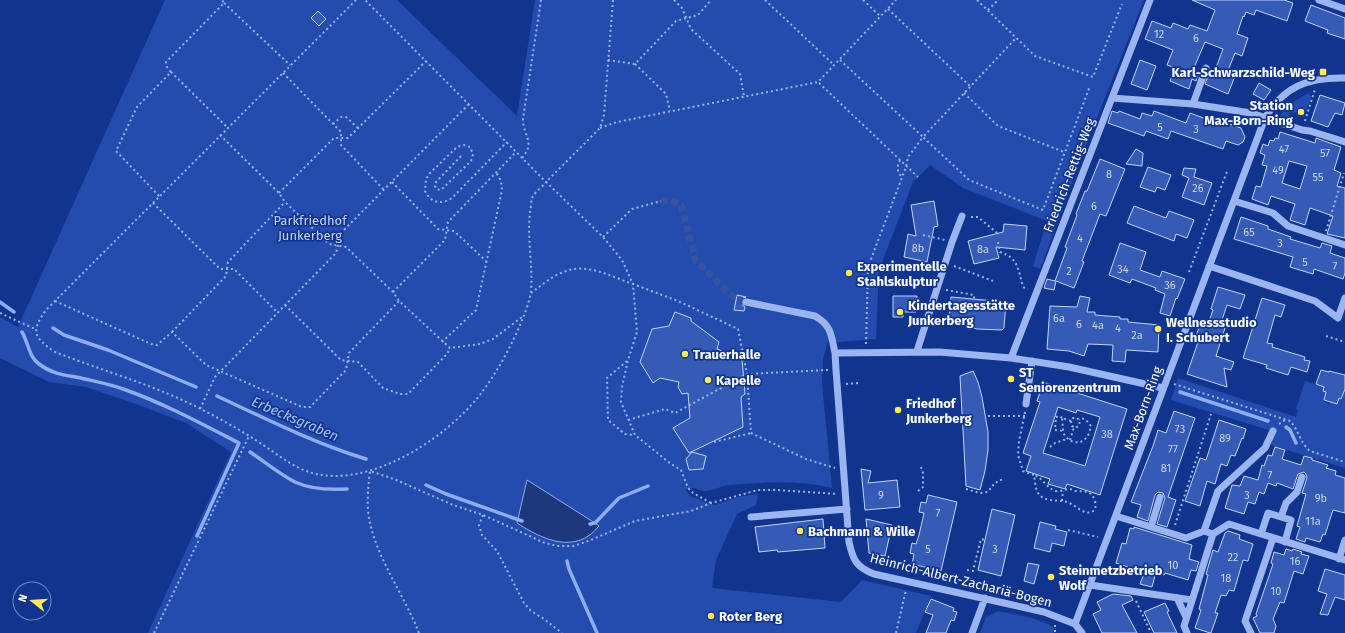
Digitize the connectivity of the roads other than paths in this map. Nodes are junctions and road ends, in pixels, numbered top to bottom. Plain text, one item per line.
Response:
1 (1150, 0) edge
2 (1319, 0) edge
3 (1345, 9) edge
4 (1206, 68) dead end
5 (1345, 78) edge
6 (1112, 98) junction
7 (1193, 104) junction
8 (1265, 118) junction
9 (1345, 142) edge
10 (1234, 201) junction
11 (962, 216) road end
12 (1345, 245) edge
13 (1210, 266) junction
14 (1345, 298) edge
15 (746, 302) tunnel mouth
16 (917, 351) junction
17 (836, 353) junction
18 (1011, 358) junction
19 (1032, 361) junction
20 (1164, 385) junction
21 (1026, 404) road end
22 (1273, 431) dead end
23 (1302, 477) dead end
24 (1160, 497) dead end
25 (847, 509) junction
26 (1116, 516) junction
27 (751, 517) dead end
28 (1281, 517) junction
29 (1151, 527) junction
30 (1204, 531) junction
31 (1213, 534) junction
32 (1261, 534) junction
33 (1273, 538) junction
34 (1345, 540) edge
35 (1285, 542) junction
36 (1342, 560) edge
37 (1090, 585) junction
38 (985, 598) junction
39 (1177, 598) junction
40 (1192, 600) junction
41 (1186, 617) junction
42 (1076, 624) junction
43 (972, 633) edge
44 (1082, 633) edge
45 (1187, 633) edge
46 (1251, 633) edge

1 - 6 street, Friedrich-Rettig-Weg
2 - 3 street
4 - 7 street
5 - 8 street, Max-Born-Ring
6 - 7 street
6 - 18 street, Friedrich-Rettig-Weg
7 - 8 street
8 - 9 street
8 - 10 street, Max-Born-Ring
10 - 12 street
10 - 13 street, Max-Born-Ring
11 - 16 street
13 - 14 street
13 - 20 street, Max-Born-Ring
15 - 17 street, Heinrich-Albert-Zachariä-Bogen
16 - 17 street
16 - 18 street
17 - 25 street, Heinrich-Albert-Zachariä-Bogen
18 - 19 street
19 - 20 street
19 - 21 street
20 - 26 street, Max-Born-Ring
22 - 30 street
23 - 28 street
24 - 29 street
25 - 27 street
25 - 38 street, Heinrich-Albert-Zachariä-Bogen
26 - 29 street
26 - 37 street, Max-Born-Ring
28 - 32 street
28 - 35 street
29 - 30 street
30 - 31 street
31 - 32 street
31 - 40 street
32 - 33 street
33 - 35 street
33 - 46 street
34 - 36 street
35 - 36 street
37 - 39 street
37 - 42 street, Max-Born-Ring
38 - 42 street, Heinrich-Albert-Zachariä-Bogen
38 - 43 street
39 - 40 street
39 - 41 street
40 - 41 street
41 - 45 street
42 - 44 street

